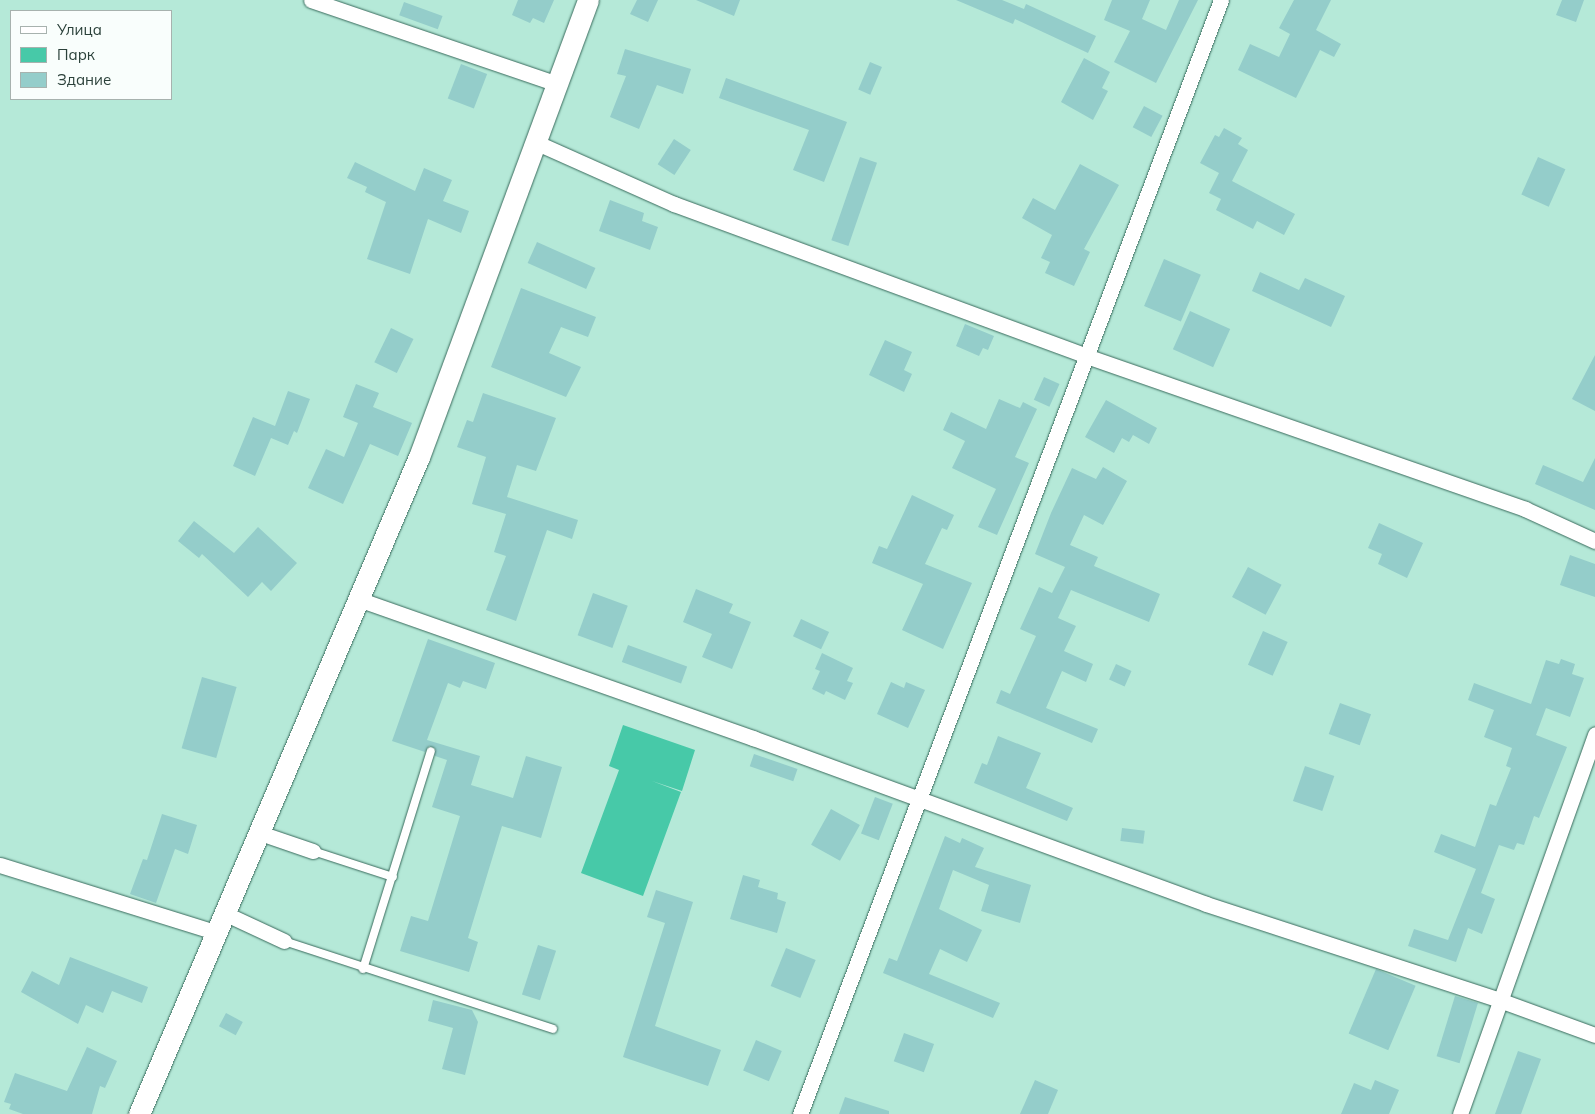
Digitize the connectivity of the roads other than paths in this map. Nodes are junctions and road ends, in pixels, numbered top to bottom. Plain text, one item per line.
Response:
1 (311, 0) edge
2 (588, 0) edge
3 (1221, 0) edge
4 (558, 84) junction
5 (537, 143) junction
6 (1089, 357) junction
7 (1595, 541) edge
8 (358, 599) junction
9 (1595, 734) edge
10 (431, 751) dead end
11 (918, 799) junction
12 (260, 833) junction
13 (312, 851) joint
14 (0, 865) edge
15 (393, 877) junction
16 (222, 924) junction
17 (284, 941) joint
18 (363, 969) junction
19 (1502, 1000) junction
20 (553, 1029) dead end
21 (1595, 1035) edge
22 (142, 1113) edge
23 (800, 1114) edge
24 (1460, 1114) edge

1 - 4 street
2 - 4 street
3 - 6 street
4 - 5 street
5 - 6 street
5 - 8 street
6 - 7 street
6 - 11 street
8 - 11 street
8 - 12 street
9 - 19 street
10 - 15 lane
11 - 19 street
11 - 23 street
12 - 13 street
12 - 16 street
13 - 15 lane
14 - 16 street
15 - 18 lane
16 - 17 street
16 - 22 street
17 - 18 lane
18 - 20 lane
19 - 21 street
19 - 24 street

